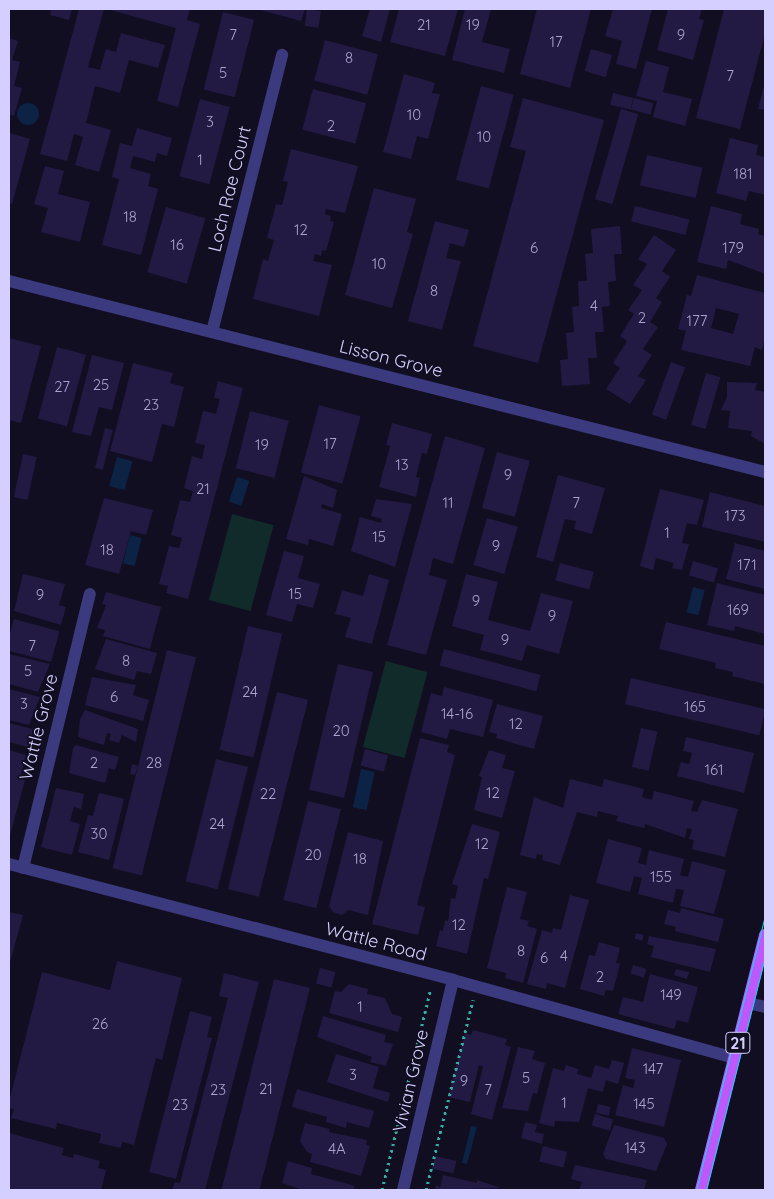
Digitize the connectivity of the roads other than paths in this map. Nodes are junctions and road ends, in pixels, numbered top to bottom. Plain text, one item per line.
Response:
1 (282, 55) dead end
2 (9, 281) edge
3 (212, 332) junction
4 (765, 472) edge
5 (90, 594) dead end
6 (9, 864) edge
7 (23, 868) junction
8 (765, 935) edge
9 (453, 980) junction
10 (748, 1003) junction
11 (765, 1007) edge
12 (734, 1058) junction
13 (403, 1190) edge
14 (701, 1190) edge

1 - 3 street, Loch Rae Court
2 - 3 street, Lisson Grove
3 - 4 street, Lisson Grove
5 - 7 street, Wattle Grove
6 - 7 street, Wattle Road
7 - 9 street, Wattle Road
8 - 10 main road, 21
9 - 12 street, Wattle Road
9 - 13 street, Vivian Grove
10 - 11 street
10 - 12 main road, 21
12 - 14 main road, 21

